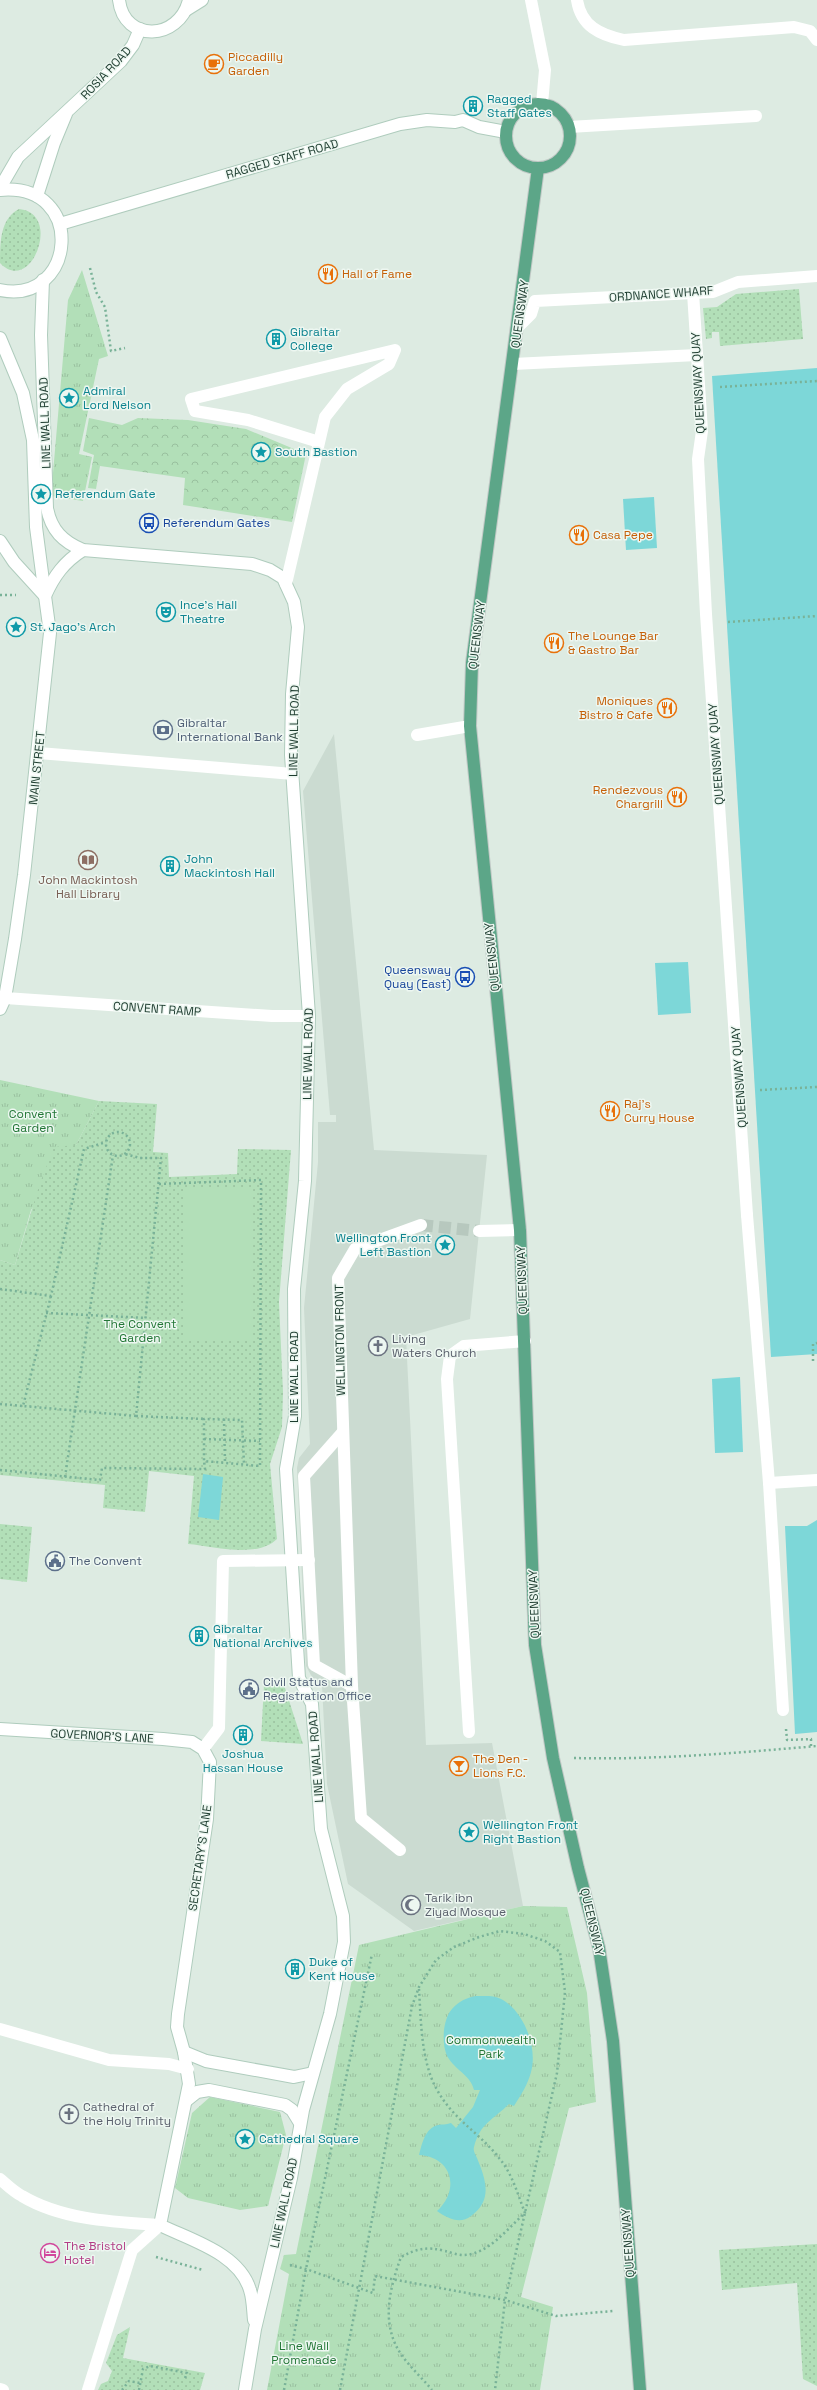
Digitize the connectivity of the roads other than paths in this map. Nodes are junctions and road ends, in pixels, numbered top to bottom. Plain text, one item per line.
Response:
1 (119, 0) edge
2 (202, 0) edge
3 (531, 0) edge
4 (577, 0) edge
5 (188, 5) edge
6 (140, 29) junction
7 (817, 40) edge
8 (542, 104) junction
9 (67, 113) junction
10 (756, 116) dead end
11 (569, 127) junction
12 (506, 132) junction
13 (538, 168) junction
14 (0, 189) edge
15 (37, 196) junction
16 (60, 224) junction
17 (817, 276) edge
18 (43, 280) junction
19 (0, 290) edge
20 (693, 294) junction
21 (518, 327) junction
22 (0, 338) edge
23 (697, 355) junction
24 (513, 364) junction
25 (319, 442) junction
26 (0, 541) edge
27 (83, 550) junction
28 (286, 584) junction
29 (45, 596) junction
30 (470, 726) junction
31 (417, 735) dead end
32 (39, 753) junction
33 (293, 774) junction
34 (2, 1004) edge
35 (309, 1016) junction
36 (421, 1225) tunnel mouth
37 (520, 1230) junction
38 (479, 1231) tunnel mouth
39 (525, 1341) junction
40 (342, 1433) junction
41 (817, 1480) edge
42 (769, 1483) junction
43 (291, 1560) junction
44 (309, 1560) junction
45 (352, 1686) junction
46 (783, 1710) road end
47 (0, 1729) edge
48 (469, 1732) dead end
49 (203, 1749) junction
50 (400, 1850) dead end
51 (0, 2029) edge
52 (184, 2052) junction
53 (188, 2069) junction
54 (313, 2073) junction
55 (187, 2100) junction
56 (300, 2123) junction
57 (0, 2180) edge
58 (160, 2226) junction
59 (255, 2329) junction
60 (88, 2390) edge
61 (245, 2390) edge
62 (640, 2390) edge

1 - 6 street
2 - 5 street
3 - 8 street
4 - 7 street
5 - 6 street
6 - 9 street, ROSIA ROAD
8 - 11 main road
8 - 12 main road
9 - 14 street, ROSIA ROAD
9 - 15 street, ROSIA ROAD
10 - 11 street
11 - 13 main road
12 - 13 main road
12 - 16 street, RAGGED STAFF ROAD
13 - 21 main road, QUEENSWAY
14 - 15 street
15 - 16 street
16 - 18 street
17 - 20 street, ORDNANCE WHARF
18 - 19 street
18 - 27 street, LINE WALL ROAD
20 - 21 street, ORDNANCE WHARF
20 - 23 street, QUEENSWAY QUAY
21 - 24 main road, QUEENSWAY
22 - 29 street, MAIN STREET
23 - 24 street
23 - 42 street, QUEENSWAY QUAY
24 - 30 main road, QUEENSWAY
25 - 25 street
25 - 28 street
26 - 29 street
27 - 28 street, LINE WALL ROAD
27 - 29 street
28 - 33 street, LINE WALL ROAD
29 - 32 street, MAIN STREET
30 - 31 street
30 - 37 main road, QUEENSWAY
32 - 33 street
32 - 34 street, MAIN STREET
33 - 35 street, LINE WALL ROAD
34 - 35 street, CONVENT RAMP
35 - 43 street, LINE WALL ROAD
36 - 40 street, WELLINGTON FRONT
37 - 38 street
37 - 39 main road, QUEENSWAY
39 - 48 street
39 - 62 main road, QUEENSWAY
40 - 44 street
40 - 45 street, WELLINGTON FRONT
41 - 42 street
42 - 46 street, QUEENSWAY QUAY
43 - 44 street
43 - 49 street
43 - 54 street, LINE WALL ROAD
44 - 45 street
45 - 50 street, WELLINGTON FRONT
47 - 49 street, GOVERNOR'S LANE
49 - 52 street, SECRETARY'S LANE
51 - 53 street
52 - 53 street, SECRETARY'S LANE
52 - 54 street
53 - 55 street, SECRETARY'S LANE
54 - 56 street, LINE WALL ROAD
55 - 56 street
55 - 58 street, SECRETARY'S LANE
56 - 59 street, LINE WALL ROAD
57 - 58 street
58 - 59 street
58 - 60 street
59 - 61 street, LINE WALL ROAD

